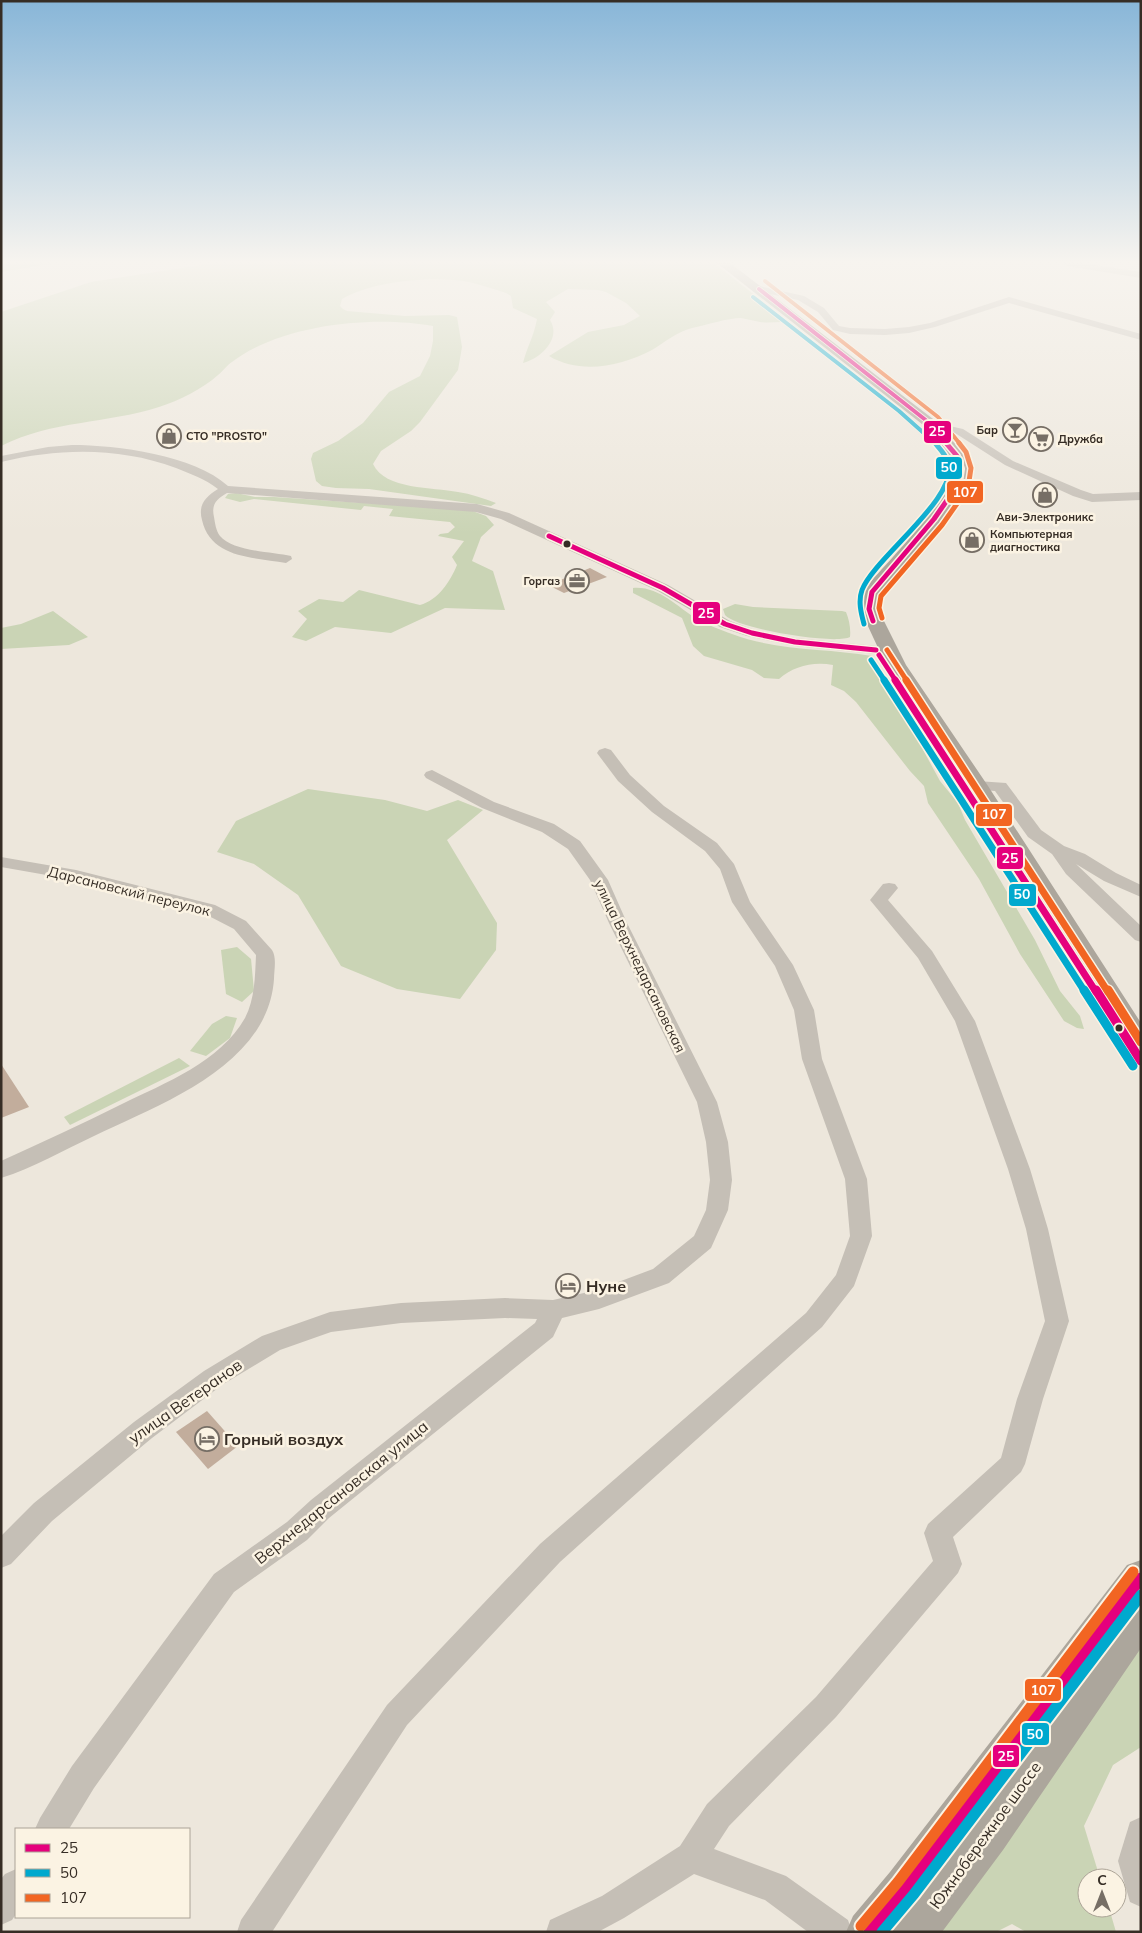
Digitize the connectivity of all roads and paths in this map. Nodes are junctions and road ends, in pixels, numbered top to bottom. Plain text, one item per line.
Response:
1 (832, 353) edge
2 (928, 425) junction
3 (1, 459) edge
4 (225, 490) junction
5 (1141, 496) edge
6 (286, 559) dead end
7 (877, 652) junction
8 (605, 752) dead end
9 (432, 774) dead end
10 (978, 786) junction
11 (1058, 850) junction
12 (1, 862) edge
13 (889, 888) dead end
14 (1141, 892) edge
15 (1141, 936) edge
16 (1141, 1045) edge
17 (1141, 1061) edge
18 (1, 1170) edge
19 (553, 1310) junction
20 (1, 1554) edge
21 (1141, 1578) edge
22 (1141, 1614) edge
23 (51, 1828) edge
24 (1141, 1833) edge
25 (691, 1857) junction
26 (15, 1887) edge
27 (1141, 1891) edge
28 (1, 1909) edge
29 (253, 1932) edge
30 (562, 1932) edge
31 (836, 1932) edge
32 (870, 1932) edge
33 (913, 1932) edge

1 - 2 highway
2 - 5 street
2 - 7 highway
2 - 10 highway
3 - 4 street
4 - 6 street
4 - 7 street
7 - 17 highway
8 - 29 street
9 - 19 street, улица Верхнедарсановская
10 - 11 street
10 - 16 highway
11 - 14 street
11 - 15 street
12 - 18 street, Дарсановский переулок
13 - 25 street
19 - 20 street, улица Ветеранов
19 - 23 street, Верхнедарсановская улица
21 - 32 highway, Южнобережное шоссе
22 - 33 highway, Южнобережное шоссе
24 - 27 street
25 - 30 street
25 - 31 street
26 - 28 street

